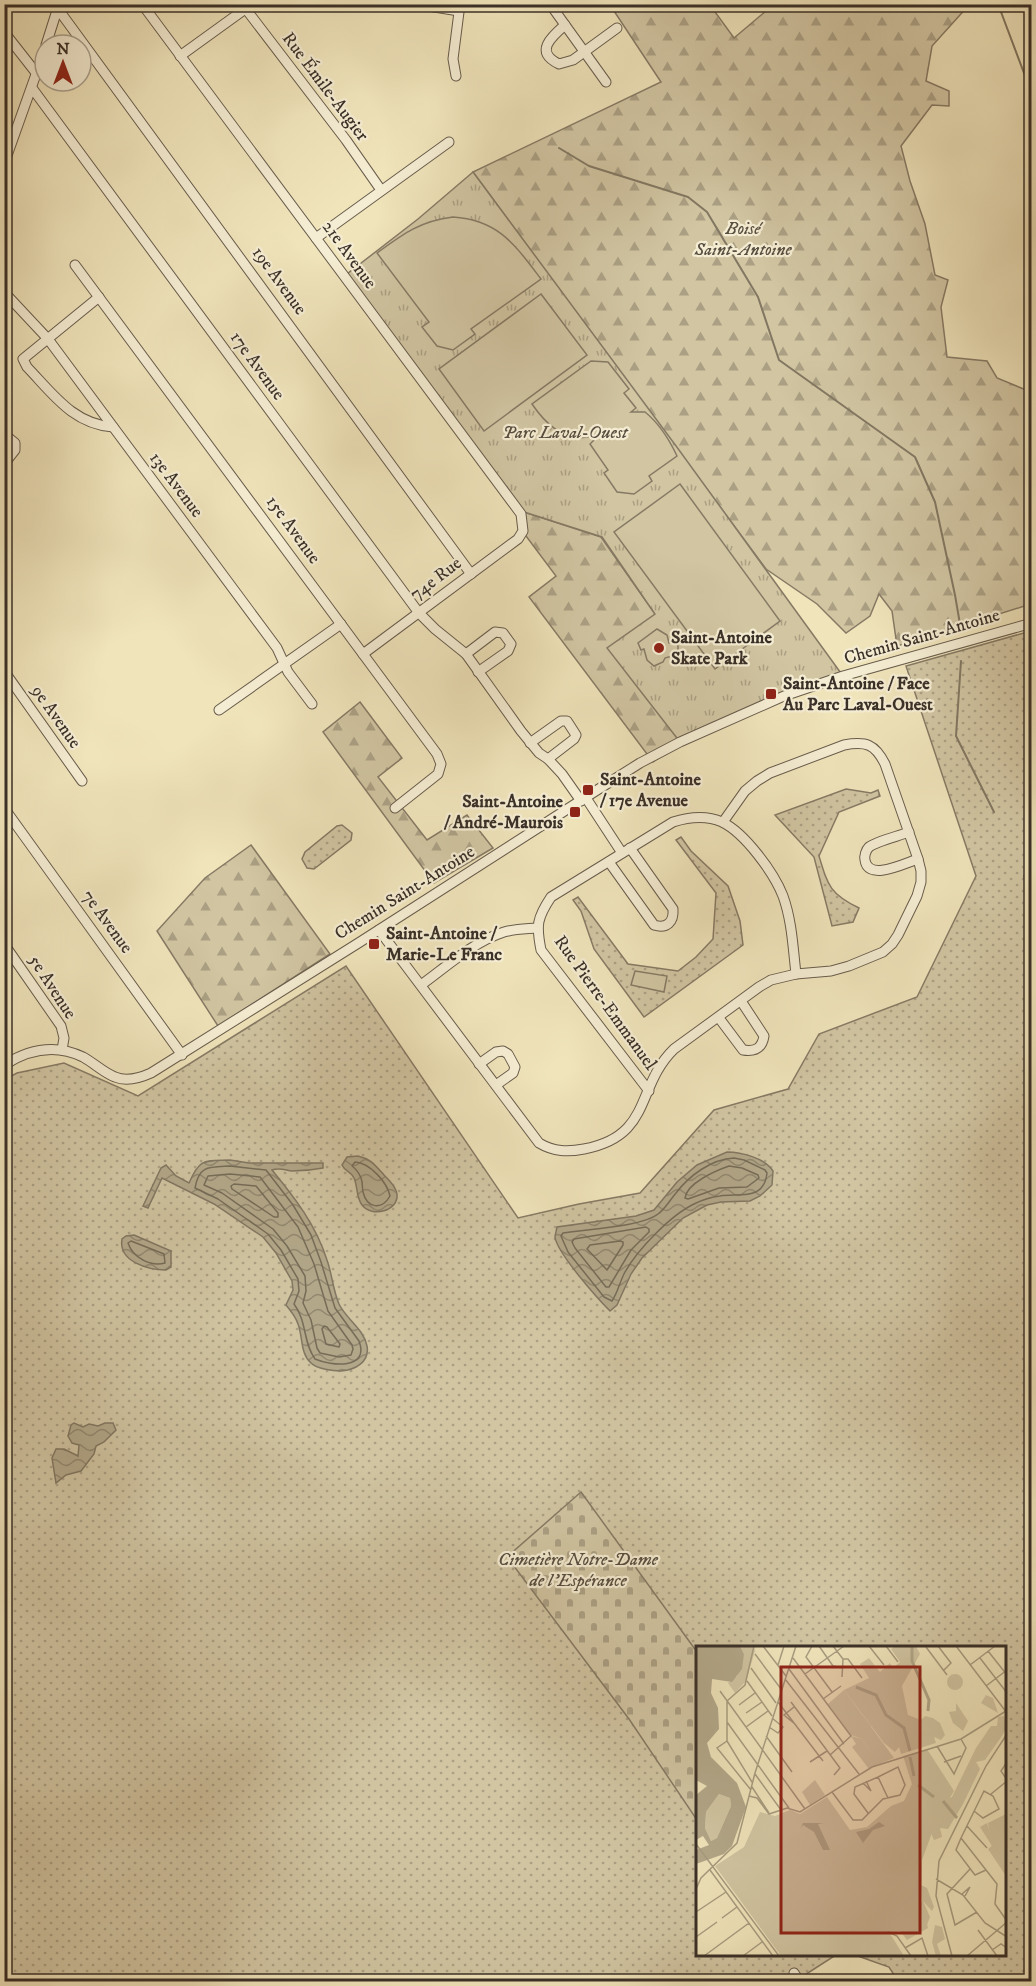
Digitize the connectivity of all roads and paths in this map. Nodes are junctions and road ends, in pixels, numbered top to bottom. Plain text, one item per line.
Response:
1 (142, 4) edge
2 (416, 4) edge
3 (550, 4) edge
4 (247, 6) edge
5 (59, 7) edge
6 (459, 8) edge
7 (565, 25) junction
8 (617, 28) dead end
9 (4, 32) edge
10 (51, 33) edge
11 (585, 51) junction
12 (180, 57) junction
13 (33, 69) edge
14 (456, 76) dead end
15 (606, 82) dead end
16 (32, 88) joint
17 (449, 142) dead end
18 (4, 164) edge
19 (381, 190) junction
20 (316, 238) junction
21 (75, 265) dead end
22 (4, 292) edge
23 (99, 297) junction
24 (48, 339) junction
25 (113, 427) junction
26 (4, 434) edge
27 (4, 465) edge
28 (524, 527) joint
29 (471, 574) junction
30 (419, 613) junction
31 (1032, 623) edge
32 (340, 624) junction
33 (363, 654) junction
34 (466, 654) junction
35 (285, 662) junction
36 (4, 671) edge
37 (478, 672) junction
38 (312, 704) dead end
39 (219, 710) dead end
40 (530, 743) junction
41 (548, 759) junction
42 (82, 781) dead end
43 (583, 800) junction
44 (4, 808) edge
45 (394, 808) dead end
46 (723, 822) junction
47 (909, 832) junction
48 (626, 850) junction
49 (918, 859) junction
50 (609, 862) junction
51 (537, 928) junction
52 (379, 930) junction
53 (4, 944) edge
54 (796, 974) junction
55 (421, 986) junction
56 (741, 1001) junction
57 (718, 1018) junction
58 (62, 1050) junction
59 (182, 1055) junction
60 (479, 1064) junction
61 (4, 1065) edge
62 (496, 1085) junction
63 (649, 1091) junction
64 (794, 1973) dead end
65 (800, 1982) edge

1 - 12 street, 21e Avenue
2 - 6 street
3 - 7 street
4 - 12 street
4 - 19 street, Rue Émile-Augier
5 - 10 street
5 - 29 street, 19e Avenue
6 - 14 street
7 - 11 street
7 - 11 street
8 - 11 street
9 - 13 street
11 - 15 street
12 - 20 street, 21e Avenue
16 - 18 street
16 - 30 street, 17e Avenue
17 - 19 street
19 - 20 street
20 - 28 street, 21e Avenue
21 - 23 street, 15e Avenue
22 - 24 street, 13e Avenue
23 - 24 street
23 - 32 street, 15e Avenue
24 - 25 street, 13e Avenue
24 - 25 street
25 - 35 street, 13e Avenue
26 - 27 street
28 - 29 street, 74e Rue
29 - 30 street, 74e Rue
30 - 33 street, 74e Rue
30 - 34 street, 17e Avenue
31 - 43 street, Chemin Saint-Antoine
32 - 33 street, 15e Avenue
32 - 35 street
33 - 45 street, 15e Avenue
34 - 37 street, 17e Avenue
34 - 37 street
35 - 38 street, 13e Avenue
35 - 39 street
36 - 42 street, 9e Avenue
37 - 40 street, 17e Avenue
40 - 41 street, 17e Avenue
40 - 41 street
41 - 43 street, 17e Avenue
43 - 48 street, 17e Avenue
43 - 52 street, Chemin Saint-Antoine
44 - 59 street, 7e Avenue
46 - 47 street
46 - 48 street, Rue Pierre-Emmanuel
46 - 54 street
47 - 49 street
47 - 49 street
48 - 50 street, Rue Pierre-Emmanuel
48 - 50 street
49 - 54 street
50 - 51 street, Rue Pierre-Emmanuel
51 - 55 street
51 - 63 street, Rue Pierre-Emmanuel
52 - 55 street
52 - 59 street, Chemin Saint-Antoine
53 - 58 street, 5e Avenue
54 - 56 street
55 - 60 street
56 - 57 street
56 - 57 street
57 - 63 street
58 - 59 street, Chemin Saint-Antoine
58 - 61 street, Chemin Saint-Antoine
60 - 62 street
60 - 62 street
62 - 63 street
64 - 65 street

